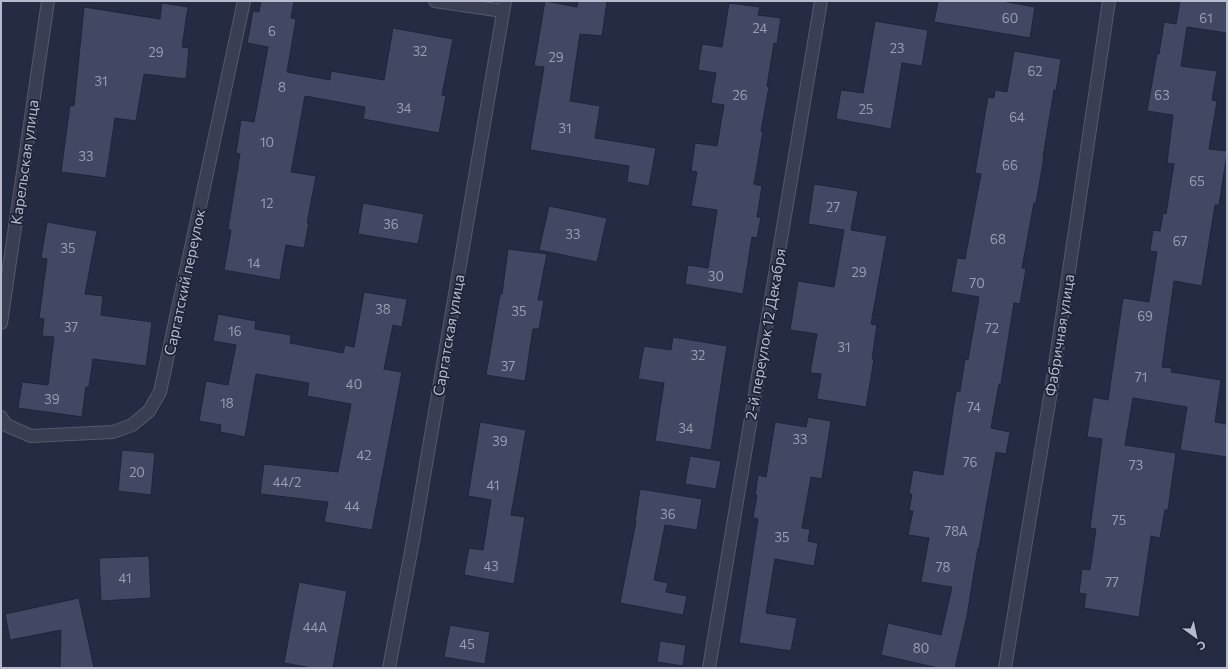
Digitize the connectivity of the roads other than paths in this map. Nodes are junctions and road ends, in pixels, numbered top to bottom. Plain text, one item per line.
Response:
1 (48, 1) edge
2 (244, 1) edge
3 (435, 1) edge
4 (821, 1) edge
5 (1109, 1) edge
6 (504, 6) edge
7 (1, 323) edge
8 (4, 421) edge
9 (389, 668) edge
10 (709, 668) edge
11 (1005, 668) edge

1 - 7 street, Карельская улица
2 - 8 street, Саргатский переулок
3 - 6 street
4 - 10 street, 2-й переулок 12 Декабря
5 - 11 street, Фабричная улица
6 - 9 street, Саргатская улица

